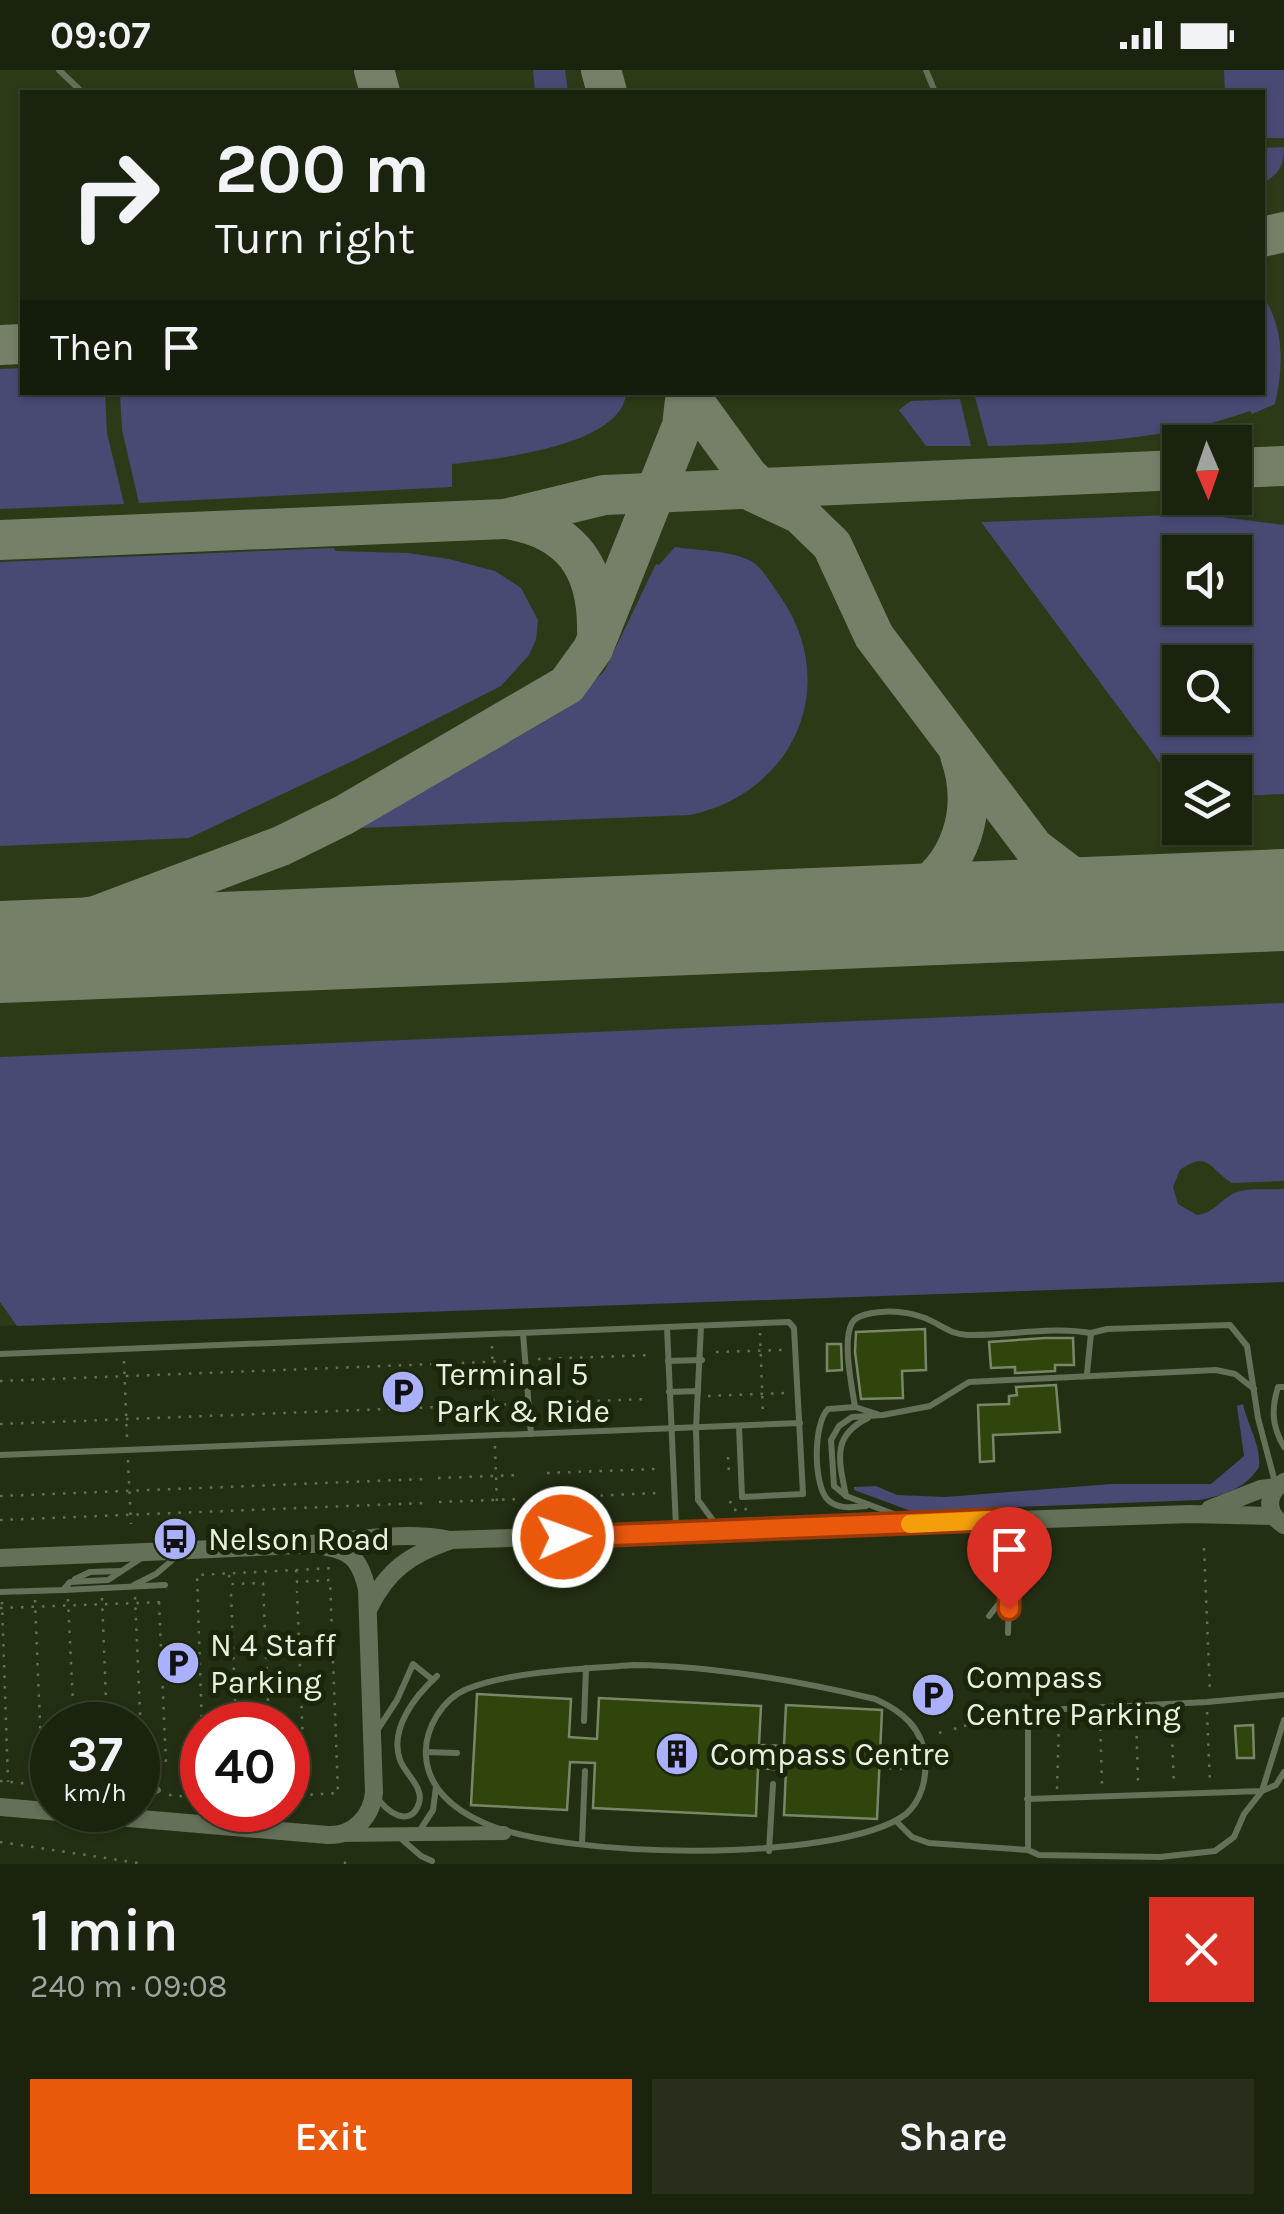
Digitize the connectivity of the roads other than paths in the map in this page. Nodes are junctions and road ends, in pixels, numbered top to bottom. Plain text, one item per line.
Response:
1 (59, 70) edge
2 (80, 90) edge
3 (701, 1326) junction
4 (666, 1327) junction
5 (1091, 1332) junction
6 (523, 1333) junction
7 (0, 1354) edge
8 (702, 1360) junction
9 (668, 1361) junction
10 (1086, 1375) junction
11 (1284, 1387) edge
12 (1254, 1389) junction
13 (669, 1392) junction
14 (702, 1394) junction
15 (854, 1408) junction
16 (879, 1415) junction
17 (800, 1424) junction
18 (739, 1426) junction
19 (674, 1428) junction
20 (696, 1428) junction
21 (531, 1434) junction
22 (1284, 1447) edge
23 (0, 1455) edge
24 (1280, 1484) edge
25 (872, 1506) junction
26 (1190, 1514) junction
27 (1005, 1519) junction
28 (1278, 1521) edge
29 (917, 1524) junction
30 (722, 1531) junction
31 (675, 1534) junction
32 (450, 1540) junction
33 (307, 1544) junction
34 (182, 1551) junction
35 (149, 1552) junction
36 (0, 1558) edge
37 (165, 1585) dead end
38 (128, 1587) junction
39 (66, 1594) junction
40 (1, 1596) edge
41 (368, 1608) junction
42 (989, 1616) dead end
43 (1008, 1633) dead end
44 (586, 1668) junction
45 (1284, 1695) edge
46 (1028, 1709) junction
47 (982, 1713) dead end
48 (1284, 1720) edge
49 (584, 1722) dead end
50 (373, 1735) junction
51 (426, 1752) junction
52 (456, 1753) dead end
53 (585, 1771) dead end
54 (1284, 1772) edge
55 (774, 1784) dead end
56 (436, 1786) junction
57 (1262, 1791) junction
58 (374, 1792) junction
59 (1027, 1799) junction
60 (0, 1807) edge
61 (30, 1809) edge
62 (160, 1818) edge
63 (896, 1821) junction
64 (504, 1833) junction
65 (397, 1835) junction
66 (414, 1835) junction
67 (340, 1836) junction
68 (582, 1844) junction
69 (1028, 1850) junction
70 (768, 1851) junction
71 (432, 1861) dead end

1 - 2 lane
3 - 4 lane
3 - 8 lane
3 - 17 lane
4 - 6 lane
4 - 9 lane
5 - 10 lane
5 - 12 lane
5 - 15 lane
6 - 7 lane
6 - 21 lane
8 - 9 lane
8 - 14 lane
9 - 13 lane
10 - 12 lane
10 - 16 lane
11 - 22 lane
12 - 24 lane
13 - 14 lane
13 - 19 lane
14 - 20 lane
15 - 16 lane
15 - 25 lane
16 - 25 lane
17 - 18 lane
17 - 18 lane
18 - 20 lane
19 - 20 lane
19 - 21 lane
19 - 31 lane
20 - 30 lane
21 - 23 lane
24 - 26 street
24 - 28 street
25 - 29 lane
26 - 27 street
26 - 28 street
27 - 29 street
27 - 42 lane
27 - 43 lane
29 - 30 street
30 - 31 street
31 - 32 street
32 - 33 street
32 - 41 street
33 - 34 street
33 - 41 street
34 - 35 street
34 - 38 lane
35 - 36 street
35 - 39 lane
37 - 38 lane
38 - 39 lane
39 - 40 lane
41 - 50 street
44 - 49 lane
44 - 51 lane
44 - 63 lane
45 - 46 lane
46 - 47 lane
46 - 59 lane
48 - 57 lane
50 - 58 street
50 - 58 lane
51 - 52 lane
51 - 56 lane
53 - 68 lane
54 - 57 lane
55 - 70 lane
56 - 64 lane
56 - 66 lane
57 - 59 lane
57 - 69 lane
58 - 65 street
58 - 67 street
59 - 69 lane
60 - 61 street
62 - 67 street
63 - 69 lane
63 - 70 lane
64 - 66 street
64 - 68 lane
65 - 66 street
65 - 67 street
65 - 71 lane
68 - 70 lane

